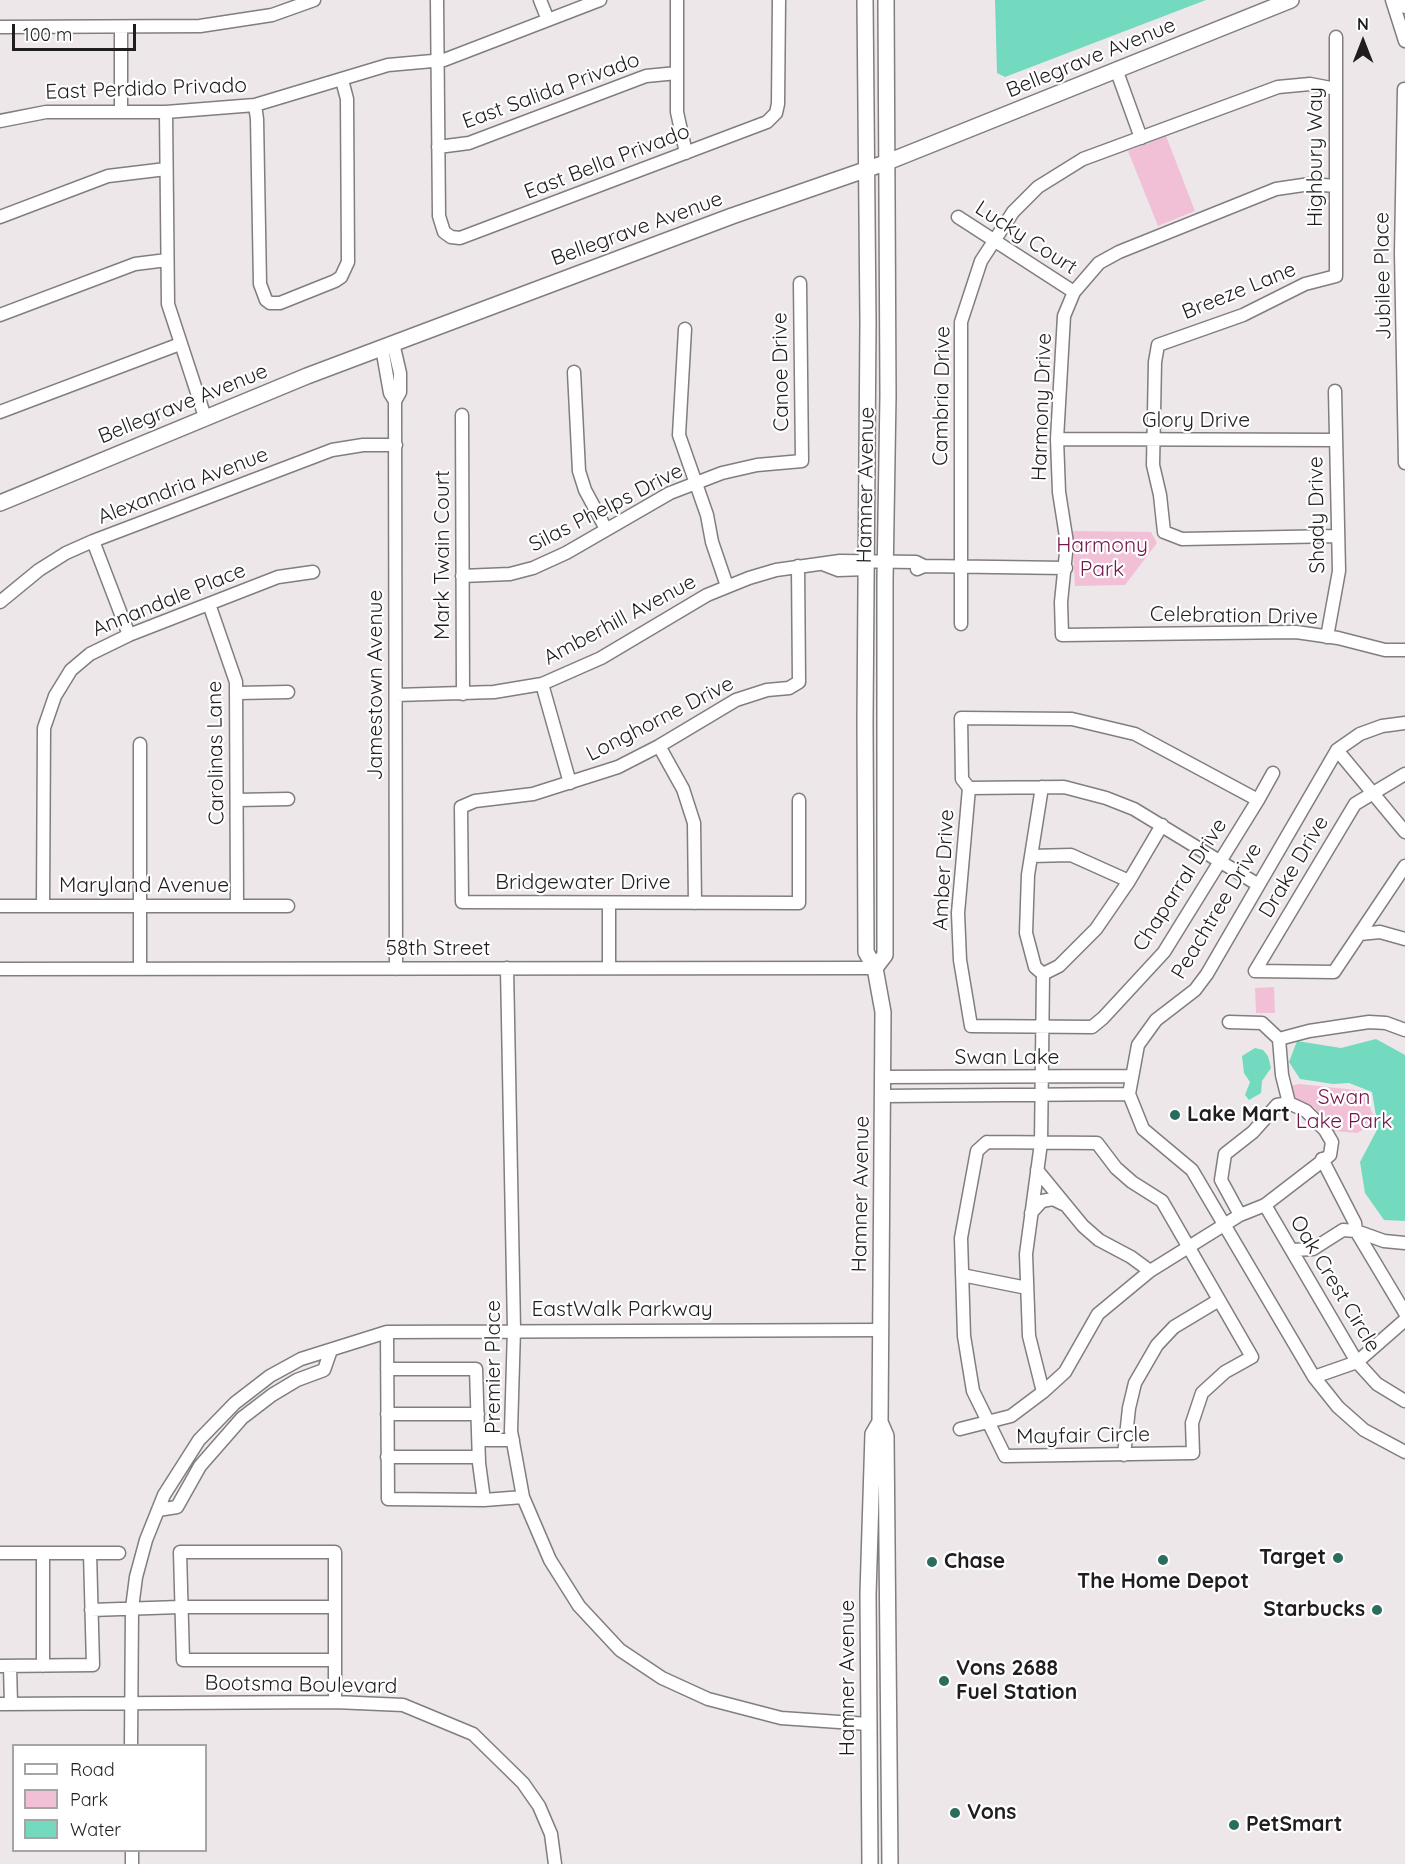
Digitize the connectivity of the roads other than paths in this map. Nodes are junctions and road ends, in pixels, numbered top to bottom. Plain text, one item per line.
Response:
1 (314, 0) edge
2 (437, 0) edge
3 (540, 0) edge
4 (600, 0) edge
5 (677, 0) edge
6 (779, 0) edge
7 (865, 0) edge
8 (886, 0) edge
9 (1291, 0) edge
10 (1392, 0) edge
11 (1402, 0) edge
12 (1405, 7) edge
13 (548, 20) junction
14 (0, 27) edge
15 (121, 27) junction
16 (1335, 37) dead end
17 (1405, 41) edge
18 (438, 61) junction
19 (1116, 69) junction
20 (677, 72) junction
21 (342, 80) junction
22 (1335, 89) junction
23 (1404, 89) edge
24 (255, 105) junction
25 (121, 112) junction
26 (166, 112) junction
27 (0, 121) edge
28 (1141, 138) junction
29 (438, 147) junction
30 (686, 153) junction
31 (1404, 158) edge
32 (885, 164) junction
33 (166, 169) junction
34 (866, 171) junction
35 (1335, 186) junction
36 (0, 217) edge
37 (958, 217) dead end
38 (994, 241) junction
39 (1403, 253) edge
40 (166, 260) junction
41 (1335, 276) joint
42 (800, 283) dead end
43 (1074, 291) junction
44 (0, 315) edge
45 (685, 329) dead end
46 (1404, 331) edge
47 (180, 344) junction
48 (388, 345) junction
49 (574, 372) dead end
50 (1335, 391) dead end
51 (0, 412) edge
52 (462, 415) dead end
53 (205, 417) junction
54 (1057, 439) junction
55 (1153, 440) junction
56 (1336, 440) junction
57 (396, 445) junction
58 (802, 461) joint
59 (1404, 463) edge
60 (695, 483) junction
61 (0, 503) edge
62 (606, 529) junction
63 (1338, 536) junction
64 (93, 542) junction
65 (867, 565) junction
66 (885, 565) junction
67 (961, 566) junction
68 (798, 567) junction
69 (1066, 568) junction
70 (313, 572) dead end
71 (462, 576) junction
72 (727, 586) junction
73 (0, 602) edge
74 (209, 604) junction
75 (961, 624) dead end
76 (129, 635) junction
77 (1062, 635) joint
78 (1327, 637) junction
79 (1405, 650) edge
80 (542, 684) junction
81 (288, 692) dead end
82 (237, 693) junction
83 (396, 694) junction
84 (463, 694) junction
85 (1405, 723) edge
86 (141, 744) dead end
87 (659, 746) junction
88 (1337, 750) junction
89 (1273, 773) dead end
90 (1405, 774) edge
91 (570, 783) junction
92 (1042, 787) junction
93 (969, 788) junction
94 (1376, 794) junction
95 (288, 799) dead end
96 (237, 800) junction
97 (799, 800) dead end
98 (1258, 800) junction
99 (461, 807) joint
100 (1162, 825) junction
101 (1405, 832) edge
102 (1031, 856) junction
103 (1220, 859) junction
104 (1405, 866) edge
105 (1130, 881) junction
106 (1257, 884) junction
107 (609, 903) junction
108 (695, 903) junction
109 (237, 905) junction
110 (0, 906) edge
111 (43, 906) junction
112 (139, 906) junction
113 (288, 906) dead end
114 (1360, 934) junction
115 (1405, 939) edge
116 (507, 968) junction
117 (609, 968) junction
118 (875, 968) junction
119 (0, 969) edge
120 (140, 969) junction
121 (396, 969) junction
122 (1043, 974) junction
123 (1229, 1022) dead end
124 (971, 1026) joint
125 (1043, 1027) junction
126 (1405, 1030) edge
127 (1279, 1039) junction
128 (1132, 1076) junction
129 (883, 1077) junction
130 (1042, 1077) junction
131 (1042, 1094) junction
132 (1129, 1094) junction
133 (883, 1096) junction
134 (1289, 1103) junction
135 (1041, 1143) junction
136 (1322, 1159) junction
137 (1037, 1170) junction
138 (1065, 1205) junction
139 (1265, 1205) junction
140 (1030, 1214) junction
141 (1240, 1215) junction
142 (1224, 1226) junction
143 (1356, 1231) junction
144 (1405, 1243) edge
145 (1188, 1247) junction
146 (1292, 1250) junction
147 (1150, 1271) junction
148 (962, 1275) junction
149 (1027, 1288) junction
150 (1220, 1300) junction
151 (1405, 1313) edge
152 (1405, 1320) edge
153 (514, 1329) junction
154 (880, 1330) junction
155 (387, 1332) junction
156 (331, 1350) junction
157 (1357, 1362) junction
158 (387, 1369) junction
159 (1314, 1377) junction
160 (1043, 1392) junction
161 (1405, 1401) edge
162 (387, 1414) junction
163 (478, 1414) junction
164 (880, 1422) junction
165 (987, 1423) junction
166 (960, 1429) dead end
167 (479, 1440) junction
168 (513, 1440) junction
169 (872, 1448) junction
170 (1405, 1452) edge
171 (1124, 1455) junction
172 (387, 1457) junction
173 (479, 1457) junction
174 (523, 1497) junction
175 (484, 1500) junction
176 (158, 1510) junction
177 (886, 1523) junction
178 (43, 1553) junction
179 (90, 1553) junction
180 (119, 1553) dead end
181 (0, 1554) edge
182 (180, 1607) junction
183 (335, 1607) junction
184 (132, 1608) junction
185 (92, 1610) junction
186 (335, 1660) junction
187 (43, 1665) junction
188 (5, 1666) edge
189 (130, 1702) junction
190 (335, 1702) junction
191 (5, 1704) edge
192 (868, 1724) junction
193 (131, 1744) edge
194 (555, 1864) edge
195 (870, 1864) edge
196 (890, 1864) edge

1 - 15 street
2 - 18 street
3 - 13 street
4 - 13 street, East Perdido Privado
5 - 20 street
6 - 30 street, East Bella Privado
7 - 34 main road, Hamner Avenue
8 - 32 main road, Hamner Avenue
9 - 19 main road, Bellegrave Avenue
10 - 17 street
11 - 12 street
13 - 18 street, East Perdido Privado
14 - 15 street
15 - 25 street
16 - 22 street, Highbury Way
18 - 21 street, East Perdido Privado
18 - 29 street
19 - 28 street
19 - 32 main road, Bellegrave Avenue
20 - 29 street, East Salida Privado
20 - 30 street
21 - 24 street, East Perdido Privado
21 - 24 street
22 - 28 street, Cambria Drive
22 - 35 street, Highbury Way
23 - 31 street, Jubilee Place
24 - 26 street, East Perdido Privado
25 - 26 street, East Perdido Privado
25 - 27 street, East Perdido Privado
26 - 33 street
28 - 38 street, Cambria Drive
29 - 30 street, East Bella Privado
31 - 39 street, Jubilee Place
32 - 34 main road, Bellegrave Avenue
32 - 66 main road, Hamner Avenue
33 - 36 street
33 - 40 street
34 - 48 main road, Bellegrave Avenue
34 - 65 main road, Hamner Avenue
35 - 41 street, Highbury Way
35 - 43 street, Harmony Drive
37 - 38 street, Lucky Court
38 - 43 street, Lucky Court
38 - 67 street, Cambria Drive
39 - 46 street, Jubilee Place
40 - 44 street
40 - 47 street
41 - 55 street, Breeze Lane
42 - 58 street, Canoe Drive
43 - 54 street, Harmony Drive
45 - 60 street
46 - 59 street, Jubilee Place
47 - 51 street
47 - 53 street
48 - 53 main road, Bellegrave Avenue
48 - 57 street, Jamestown Avenue
49 - 62 street
50 - 56 street, Shady Drive
52 - 71 street, Mark Twain Court
53 - 61 main road, Bellegrave Avenue
54 - 55 street, Glory Drive
54 - 69 street, Harmony Drive
55 - 56 street, Glory Drive
55 - 63 street
56 - 63 street, Shady Drive
57 - 64 street, Alexandria Avenue
57 - 83 street, Jamestown Avenue
58 - 60 street, Silas Phelps Drive
60 - 62 street, Silas Phelps Drive
60 - 72 street
62 - 71 street, Silas Phelps Drive
63 - 78 street, Shady Drive
64 - 73 street, Alexandria Avenue
64 - 76 street
65 - 66 street, Amberhill Avenue
65 - 68 street, Amberhill Avenue
65 - 118 main road, Hamner Avenue
66 - 67 street, Amberhill Avenue
66 - 118 main road, Hamner Avenue
67 - 69 street, Amberhill Avenue
67 - 75 street, Cambria Drive
68 - 72 street, Amberhill Avenue
68 - 87 street, Longhorne Drive
69 - 77 street, Harmony Drive
70 - 74 street, Annandale Place
71 - 84 street, Mark Twain Court
72 - 80 street, Amberhill Avenue
74 - 76 street, Annandale Place
74 - 82 street, Carolinas Lane
76 - 111 street, Annandale Place
77 - 78 street, Celebration Drive
78 - 79 street, Celebration Drive
80 - 84 street, Amberhill Avenue
80 - 91 street
81 - 82 street
82 - 96 street, Carolinas Lane
83 - 84 street, Amberhill Avenue
83 - 121 street, Jamestown Avenue
85 - 88 street, Peachtree Drive
86 - 112 street
87 - 91 street, Longhorne Drive
87 - 108 street
88 - 94 street
88 - 106 street, Peachtree Drive
89 - 98 street, Chaparral Drive
90 - 94 street, Drake Drive
91 - 99 street, Longhorne Drive
92 - 93 street
92 - 100 street
92 - 102 street
93 - 98 street, Amber Drive
93 - 124 street, Amber Drive
94 - 101 street
94 - 114 street, Drake Drive
95 - 96 street
96 - 109 street, Carolinas Lane
97 - 108 street, Bridgewater Drive
98 - 103 street, Chaparral Drive
99 - 107 street, Bridgewater Drive
100 - 103 street
100 - 105 street
102 - 105 street
102 - 122 street
103 - 106 street
103 - 125 street, Chaparral Drive
104 - 114 street
105 - 122 street
106 - 128 street, Peachtree Drive
107 - 108 street, Bridgewater Drive
107 - 117 street
109 - 112 street, Maryland Avenue
109 - 113 street, Maryland Avenue
110 - 111 street, Maryland Avenue
111 - 112 street, Maryland Avenue
112 - 120 street
114 - 115 street
116 - 117 street, 58th Street
116 - 121 street, 58th Street
116 - 153 street, Premier Place
117 - 118 street, 58th Street
118 - 129 main road, Hamner Avenue
119 - 120 street, 58th Street
120 - 121 street, 58th Street
122 - 125 street
123 - 127 street
124 - 125 street, Chaparral Drive
125 - 130 street
126 - 127 street
127 - 134 street
128 - 130 street, Swan Lake
128 - 132 street, Peachtree Drive
129 - 130 street, Swan Lake
129 - 133 main road, Hamner Avenue
130 - 131 street
131 - 132 street, Swan Lake
131 - 133 street, Swan Lake
131 - 135 street
132 - 142 street
133 - 154 main road, Hamner Avenue
134 - 136 street
134 - 141 street
135 - 137 street
135 - 145 street
135 - 148 street
136 - 139 street, Mayfair Circle
136 - 143 street
137 - 138 street
137 - 140 street
138 - 140 street
138 - 147 street
139 - 141 street, Mayfair Circle
139 - 146 street, Oak Crest Circle
140 - 149 street
141 - 142 street, Mayfair Circle
142 - 145 street, Mayfair Circle
142 - 159 street
143 - 144 street
143 - 146 street
143 - 151 street
145 - 147 street, Mayfair Circle
145 - 150 street
146 - 157 street, Oak Crest Circle
147 - 160 street, Mayfair Circle
148 - 149 street
148 - 165 street
149 - 160 street
150 - 171 street
150 - 171 street, Mayfair Circle
152 - 157 street
153 - 154 street, EastWalk Parkway
153 - 155 street, EastWalk Parkway
153 - 168 street, Premier Place
154 - 164 main road, Hamner Avenue
155 - 156 street, EastWalk Parkway
155 - 158 street
156 - 176 street, EastWalk Parkway
156 - 176 street
157 - 159 street
157 - 161 street, Oak Crest Circle
158 - 162 street
158 - 163 street
159 - 170 street
160 - 165 street, Mayfair Circle
162 - 163 street
162 - 172 street
163 - 167 street
164 - 169 main road, Hamner Avenue
164 - 177 main road, Hamner Avenue
165 - 166 street
165 - 171 street, Mayfair Circle
167 - 168 street
167 - 173 street
168 - 174 street, Premier Place
169 - 177 main road
169 - 192 main road, Hamner Avenue
172 - 173 street
172 - 175 street
173 - 175 street
174 - 175 street
174 - 192 street, Premier Place
176 - 184 street, EastWalk Parkway
177 - 196 main road, Hamner Avenue
178 - 179 street
178 - 181 street
178 - 187 street
179 - 180 street
179 - 185 street
182 - 183 street
182 - 183 street
182 - 184 street
182 - 186 street
183 - 186 street
184 - 185 street
184 - 189 street, EastWalk Parkway
185 - 187 street
186 - 190 street
187 - 188 street
188 - 191 street
189 - 190 street, Bootsma Boulevard
189 - 191 street, Bootsma Boulevard
189 - 193 street, EastWalk Parkway
190 - 194 street, Bootsma Boulevard
192 - 195 main road, Hamner Avenue

